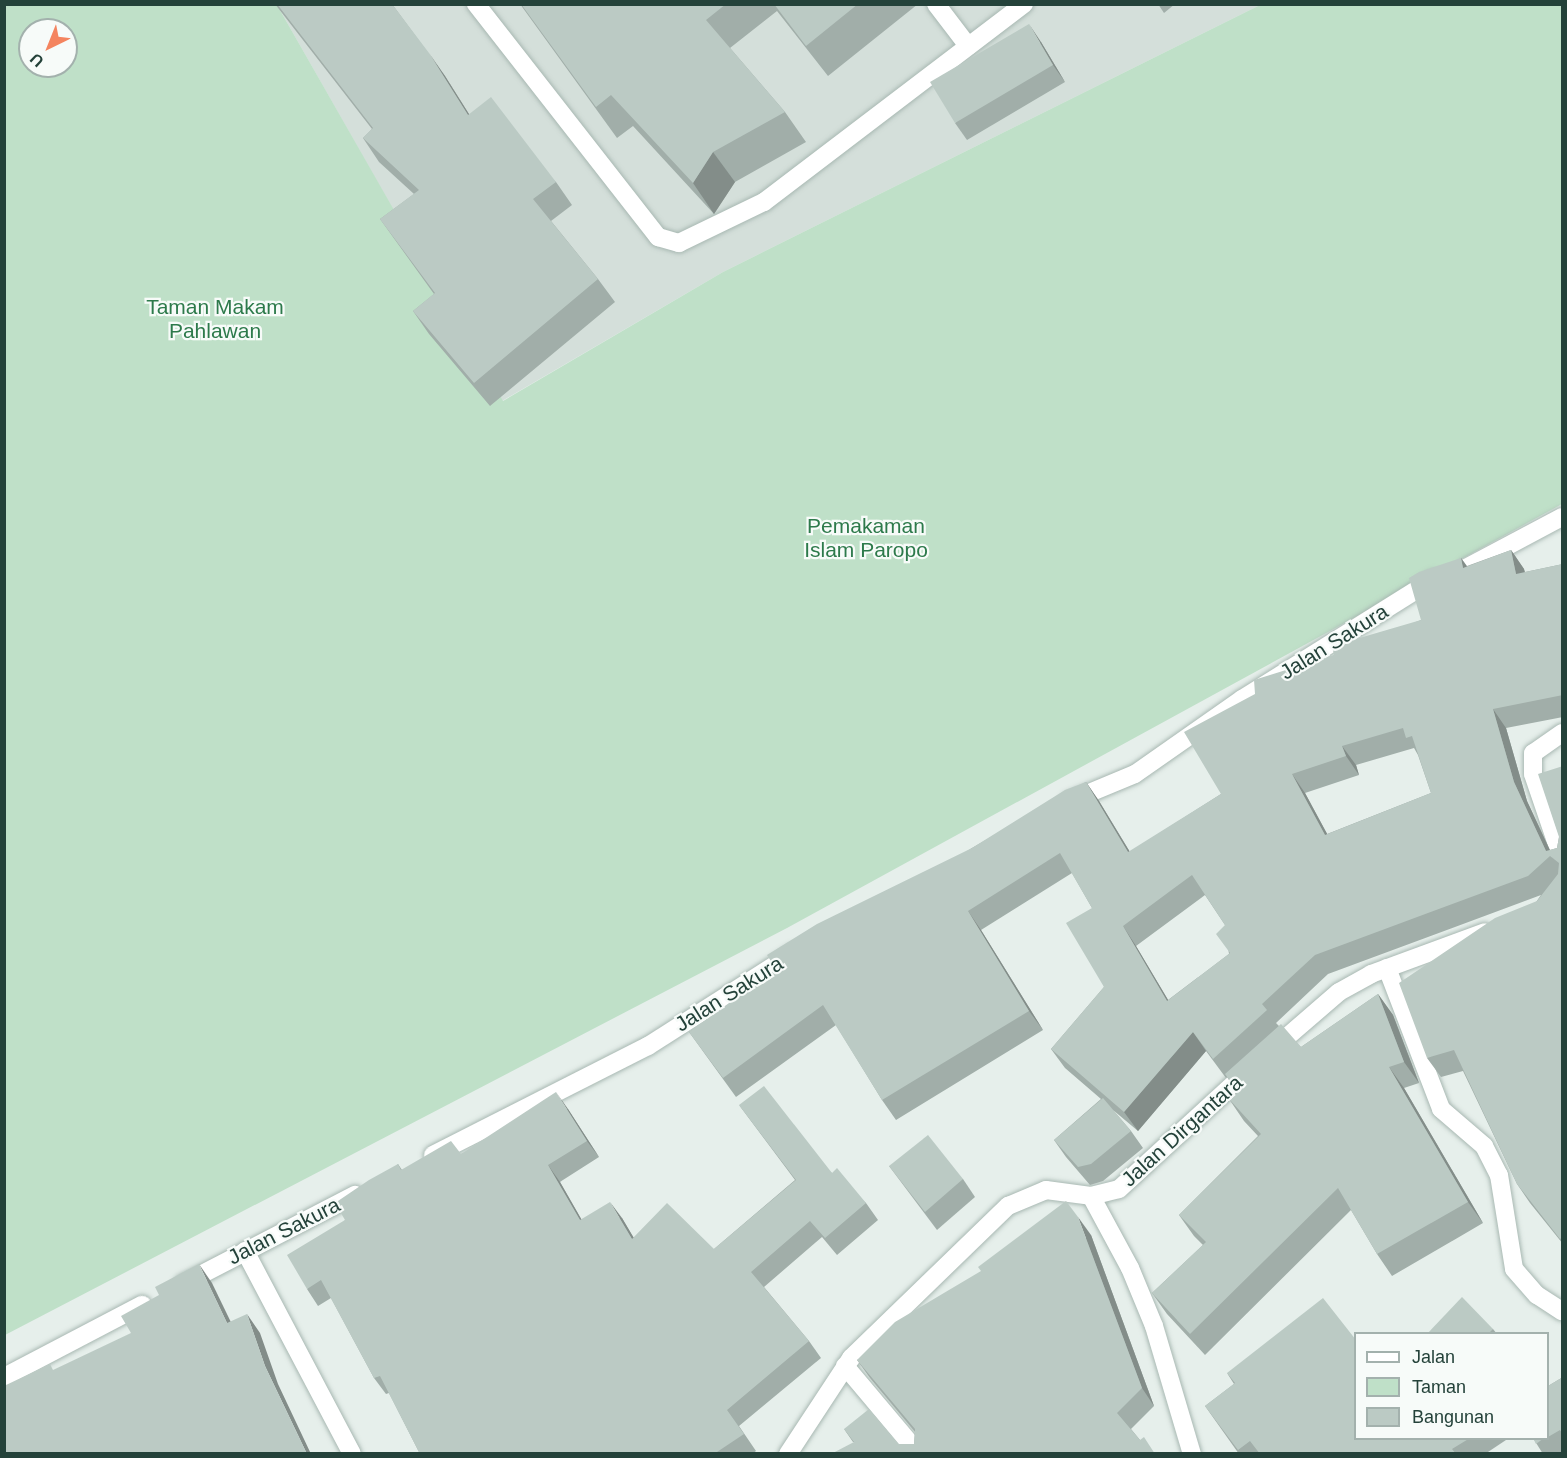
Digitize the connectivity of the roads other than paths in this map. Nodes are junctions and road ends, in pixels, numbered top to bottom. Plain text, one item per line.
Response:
1 (476, 4) edge
2 (936, 4) edge
3 (1024, 4) edge
4 (968, 45) junction
5 (1563, 517) edge
6 (1563, 733) edge
7 (1053, 811) edge
8 (1563, 859) edge
9 (1509, 924) edge
10 (815, 940) edge
11 (1387, 968) junction
12 (415, 1164) edge
13 (372, 1186) edge
14 (1091, 1196) junction
15 (245, 1251) junction
16 (1563, 1311) edge
17 (845, 1366) junction
18 (4, 1377) edge
19 (352, 1454) edge
20 (788, 1454) edge
21 (919, 1454) edge
22 (1192, 1454) edge

1 - 4 street
2 - 4 street
3 - 4 street
5 - 7 street, Jalan Sakura
6 - 8 street
9 - 11 street, Jalan Dirgantara
10 - 12 street, Jalan Sakura
11 - 14 street, Jalan Dirgantara
11 - 16 street
13 - 15 street, Jalan Sakura
14 - 17 street, Jalan Dirgantara
14 - 22 street
15 - 18 street, Jalan Sakura
15 - 19 street
17 - 20 street, Jalan Dirgantara
17 - 21 street

